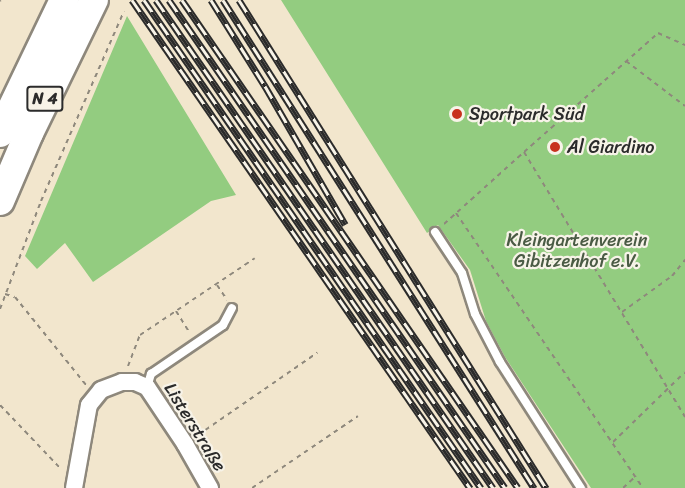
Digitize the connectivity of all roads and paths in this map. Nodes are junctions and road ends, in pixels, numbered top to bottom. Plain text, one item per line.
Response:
1 (64, 0) edge
2 (94, 0) edge
3 (124, 11) dead end
4 (685, 45) edge
5 (626, 61) junction
6 (685, 106) edge
7 (0, 133) edge
8 (524, 152) junction
9 (0, 201) edge
10 (456, 213) junction
11 (435, 232) joint
12 (255, 258) dead end
13 (685, 260) edge
14 (216, 284) junction
15 (5, 294) junction
16 (232, 308) joint
17 (0, 309) edge
18 (176, 311) junction
19 (622, 312) junction
20 (197, 343) junction
21 (317, 353) dead end
22 (685, 372) edge
23 (122, 381) junction
24 (147, 387) junction
25 (668, 389) junction
26 (95, 397) junction
27 (0, 405) edge
28 (358, 416) dead end
29 (685, 417) edge
30 (613, 442) junction
31 (185, 444) junction
32 (636, 476) junction
33 (74, 486) edge
34 (210, 488) edge
35 (252, 488) edge
36 (581, 488) edge
37 (623, 488) edge
38 (643, 488) edge

1 - 7 highway, N 4
2 - 9 highway, N 4
3 - 15 path
4 - 5 path
5 - 6 path
5 - 8 path
8 - 10 path
8 - 19 path
10 - 11 path
10 - 30 path
11 - 36 lane
12 - 14 path
13 - 19 path
14 - 16 path
14 - 18 path
15 - 17 path
15 - 26 path
16 - 20 lane
18 - 20 path
18 - 23 path
19 - 25 path
20 - 24 lane
21 - 31 path
22 - 25 path
23 - 24 street
23 - 26 street
24 - 31 street, Listerstraße
25 - 29 path
25 - 30 path
26 - 33 street
27 - 33 path
28 - 35 path
30 - 32 path
31 - 34 street, Listerstraße
32 - 37 path
32 - 38 path

